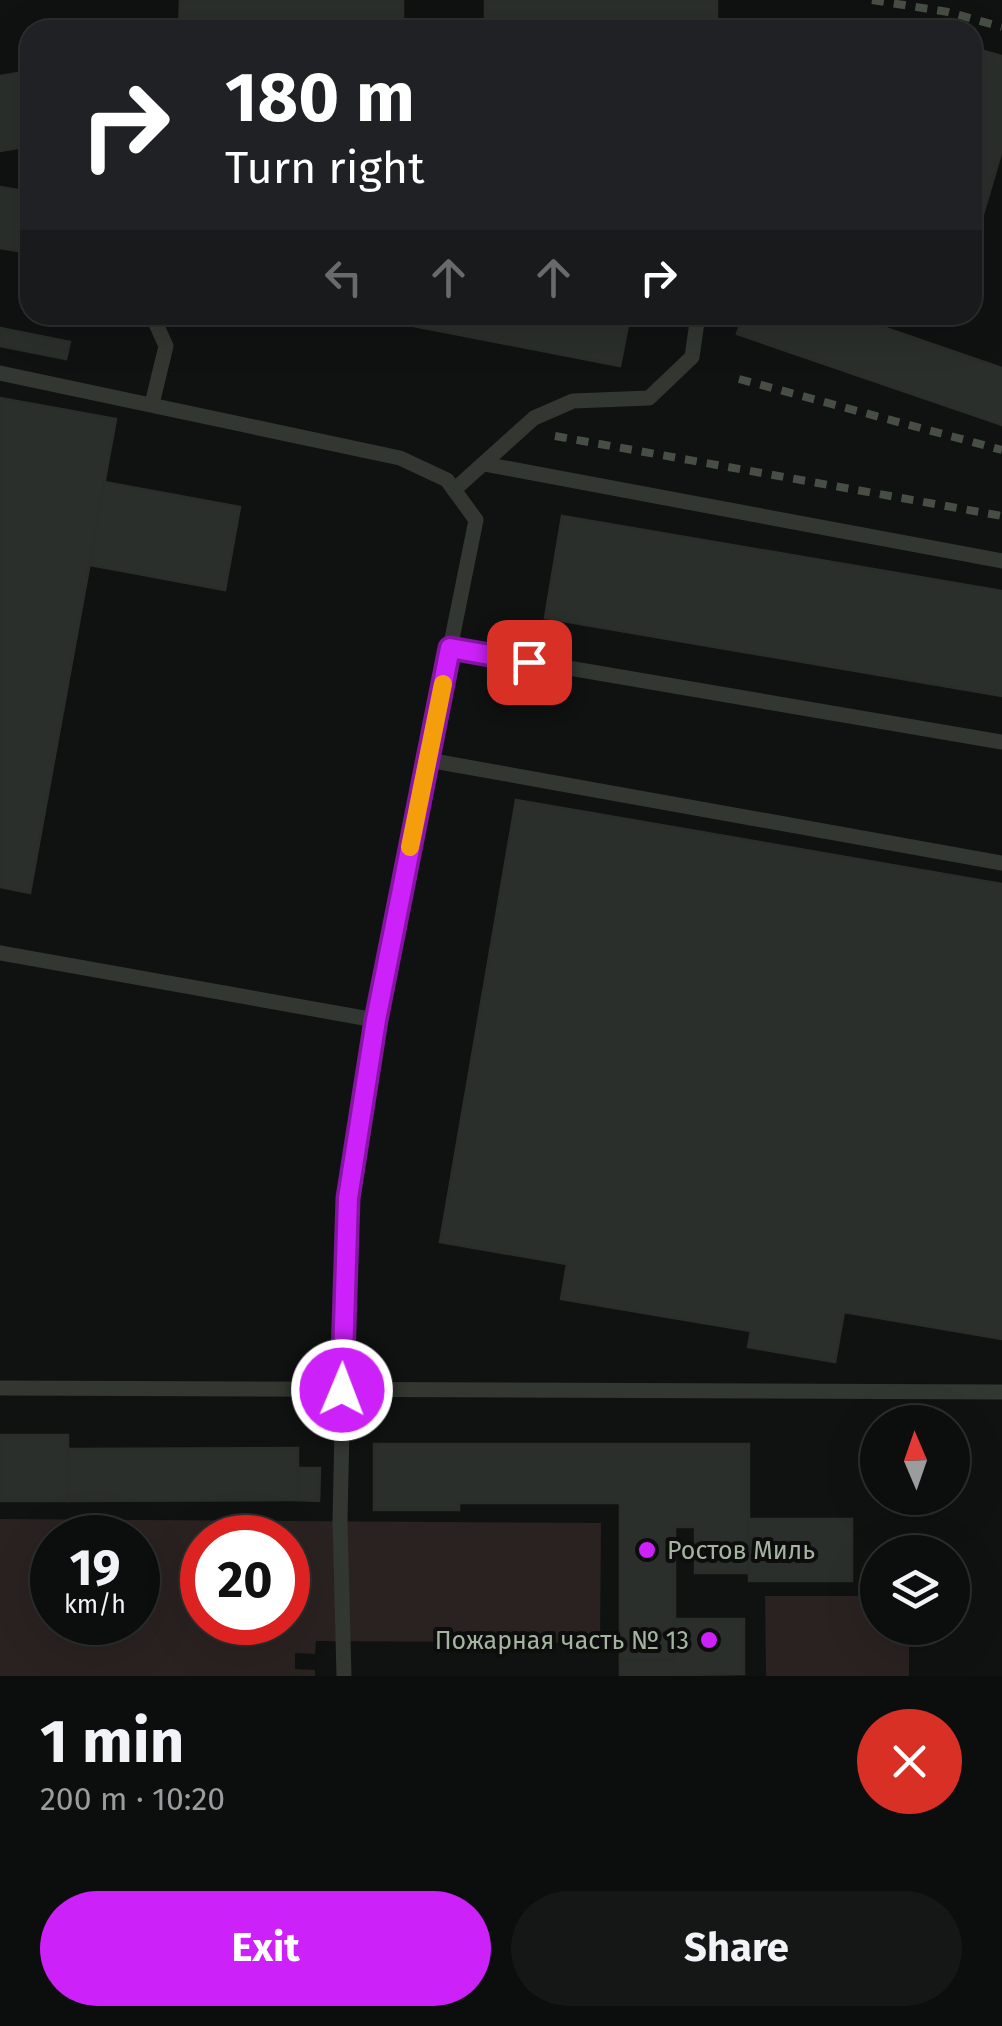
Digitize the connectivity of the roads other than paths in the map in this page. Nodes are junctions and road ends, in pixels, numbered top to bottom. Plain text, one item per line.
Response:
1 (157, 325) edge
2 (697, 325) edge
3 (0, 373) edge
4 (152, 404) junction
5 (484, 464) junction
6 (454, 490) junction
7 (1002, 560) edge
8 (450, 648) junction
9 (1002, 742) edge
10 (428, 760) junction
11 (1002, 863) edge
12 (0, 953) edge
13 (376, 1020) junction
14 (0, 1388) edge
15 (342, 1390) junction
16 (1002, 1392) edge
17 (344, 1676) edge

1 - 4 lane
2 - 5 lane
3 - 4 lane
4 - 6 lane
5 - 6 lane
5 - 7 lane
6 - 8 lane
8 - 9 lane
8 - 10 lane
10 - 11 lane
10 - 13 lane
12 - 13 lane
13 - 15 lane
14 - 15 lane
15 - 16 lane
15 - 17 lane

